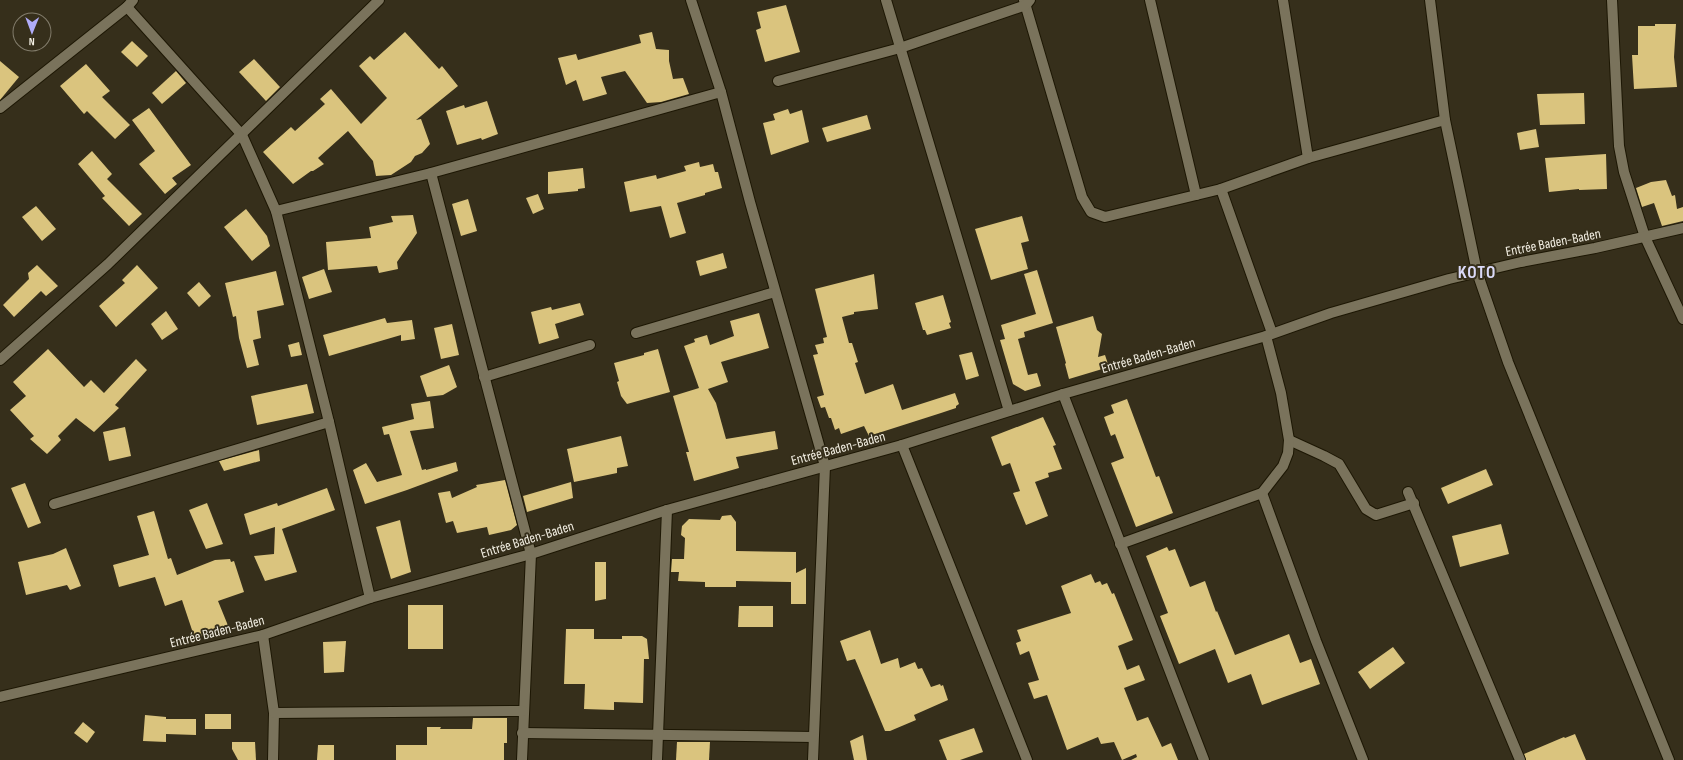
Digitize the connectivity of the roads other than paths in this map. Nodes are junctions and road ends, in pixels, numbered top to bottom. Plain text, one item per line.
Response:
1 (379, 0) edge
2 (691, 0) edge
3 (886, 0) edge
4 (1150, 0) edge
5 (1283, 0) edge
6 (1430, 0) edge
7 (1612, 0) edge
8 (1027, 2) edge
9 (130, 3) edge
10 (900, 48) junction
11 (778, 81) dead end
12 (721, 92) junction
13 (0, 108) edge
14 (1445, 120) junction
15 (242, 135) junction
16 (1308, 158) junction
17 (431, 173) junction
18 (1221, 189) junction
19 (1196, 196) junction
20 (276, 211) junction
21 (1683, 228) edge
22 (1645, 237) junction
23 (1477, 272) junction
24 (775, 292) junction
25 (1683, 319) edge
26 (636, 333) dead end
27 (1269, 335) junction
28 (590, 346) dead end
29 (0, 360) edge
30 (484, 377) junction
31 (1063, 394) junction
32 (1009, 411) junction
33 (329, 422) junction
34 (1289, 440) junction
35 (902, 446) junction
36 (825, 466) junction
37 (1408, 492) dead end
38 (1262, 493) junction
39 (1414, 503) junction
40 (54, 504) dead end
41 (667, 510) junction
42 (1120, 544) junction
43 (531, 554) junction
44 (370, 598) junction
45 (263, 635) junction
46 (0, 697) edge
47 (523, 711) junction
48 (274, 712) junction
49 (522, 733) junction
50 (658, 735) junction
51 (813, 737) junction
52 (273, 760) edge
53 (522, 760) edge
54 (657, 760) edge
55 (813, 760) edge
56 (1027, 760) edge
57 (1204, 760) edge
58 (1363, 760) edge
59 (1520, 760) edge
60 (1669, 760) edge

1 - 15 street
2 - 12 street
3 - 10 street
4 - 19 street
5 - 16 street
6 - 14 street
7 - 22 street
8 - 10 street
8 - 19 street
9 - 13 street
9 - 15 street
10 - 11 street
10 - 32 street
12 - 17 street
12 - 24 street
14 - 16 street
14 - 23 street
15 - 20 street
15 - 29 street
16 - 18 street
17 - 20 street
17 - 30 street
18 - 19 street
18 - 27 street
20 - 33 street
21 - 22 street, Entrée Baden-Baden
22 - 23 street, Entrée Baden-Baden
22 - 25 street
23 - 27 street, Entrée Baden-Baden
23 - 60 street
24 - 26 street
24 - 36 street
27 - 31 street, Entrée Baden-Baden
27 - 34 street
28 - 30 street
30 - 43 street
31 - 32 street, Entrée Baden-Baden
31 - 42 street
32 - 35 street, Entrée Baden-Baden
33 - 40 street
33 - 44 street
34 - 38 street
34 - 39 street
35 - 36 street, Entrée Baden-Baden
35 - 56 street
36 - 41 street, Entrée Baden-Baden
36 - 51 street
37 - 39 street
38 - 42 street
38 - 58 street
39 - 59 street
41 - 43 street, Entrée Baden-Baden
41 - 50 street
42 - 57 street
43 - 44 street, Entrée Baden-Baden
43 - 47 street
44 - 45 street, Entrée Baden-Baden
45 - 46 street, Entrée Baden-Baden
45 - 48 street
47 - 48 street
47 - 49 street
48 - 52 street
49 - 50 street
49 - 53 street
50 - 51 street
50 - 54 street
51 - 55 street

